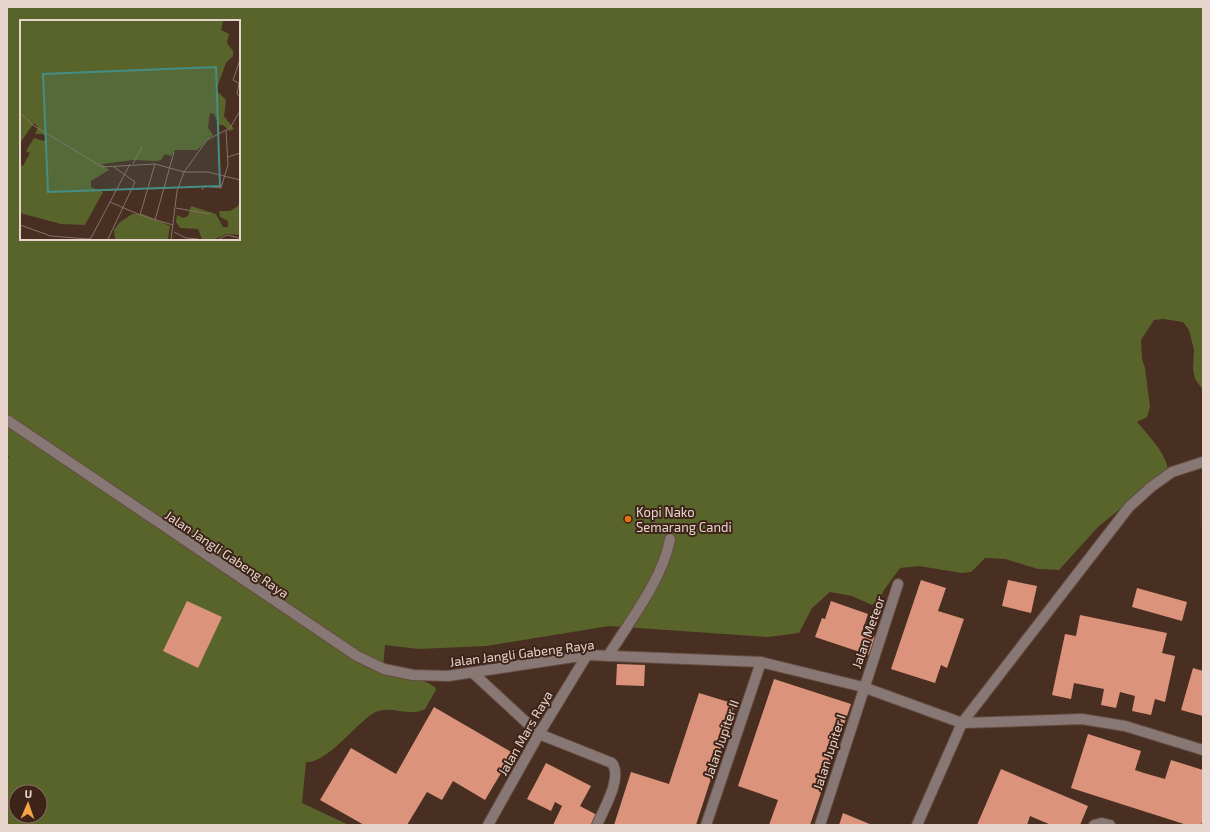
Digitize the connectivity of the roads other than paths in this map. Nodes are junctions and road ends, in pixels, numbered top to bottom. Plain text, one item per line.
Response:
1 (7, 420) edge
2 (1203, 462) edge
3 (670, 539) dead end
4 (898, 584) dead end
5 (587, 655) junction
6 (608, 656) junction
7 (761, 662) junction
8 (473, 674) junction
9 (863, 687) junction
10 (962, 723) junction
11 (539, 734) junction
12 (1203, 750) edge
13 (488, 825) edge
14 (597, 825) edge
15 (706, 825) edge
16 (820, 825) edge
17 (916, 825) edge
18 (1094, 825) edge
19 (1110, 825) edge

1 - 8 street, Jalan Jangli Gabeng Raya
2 - 10 street
3 - 6 street
4 - 9 street, Jalan Meteor
5 - 6 street, Jalan Jangli Gabeng Raya
5 - 8 street, Jalan Jangli Gabeng Raya
5 - 11 street, Jalan Mars Raya
6 - 7 street, Jalan Jangli Gabeng Raya
7 - 9 street, Jalan Jangli Gabeng Raya
7 - 15 street, Jalan Jupiter II
8 - 11 street
9 - 10 street, Jalan Jangli Gabeng Raya
9 - 16 street, Jalan Jupiter I
10 - 12 street
10 - 17 street
11 - 13 street, Jalan Mars Raya
11 - 14 street
18 - 19 street

